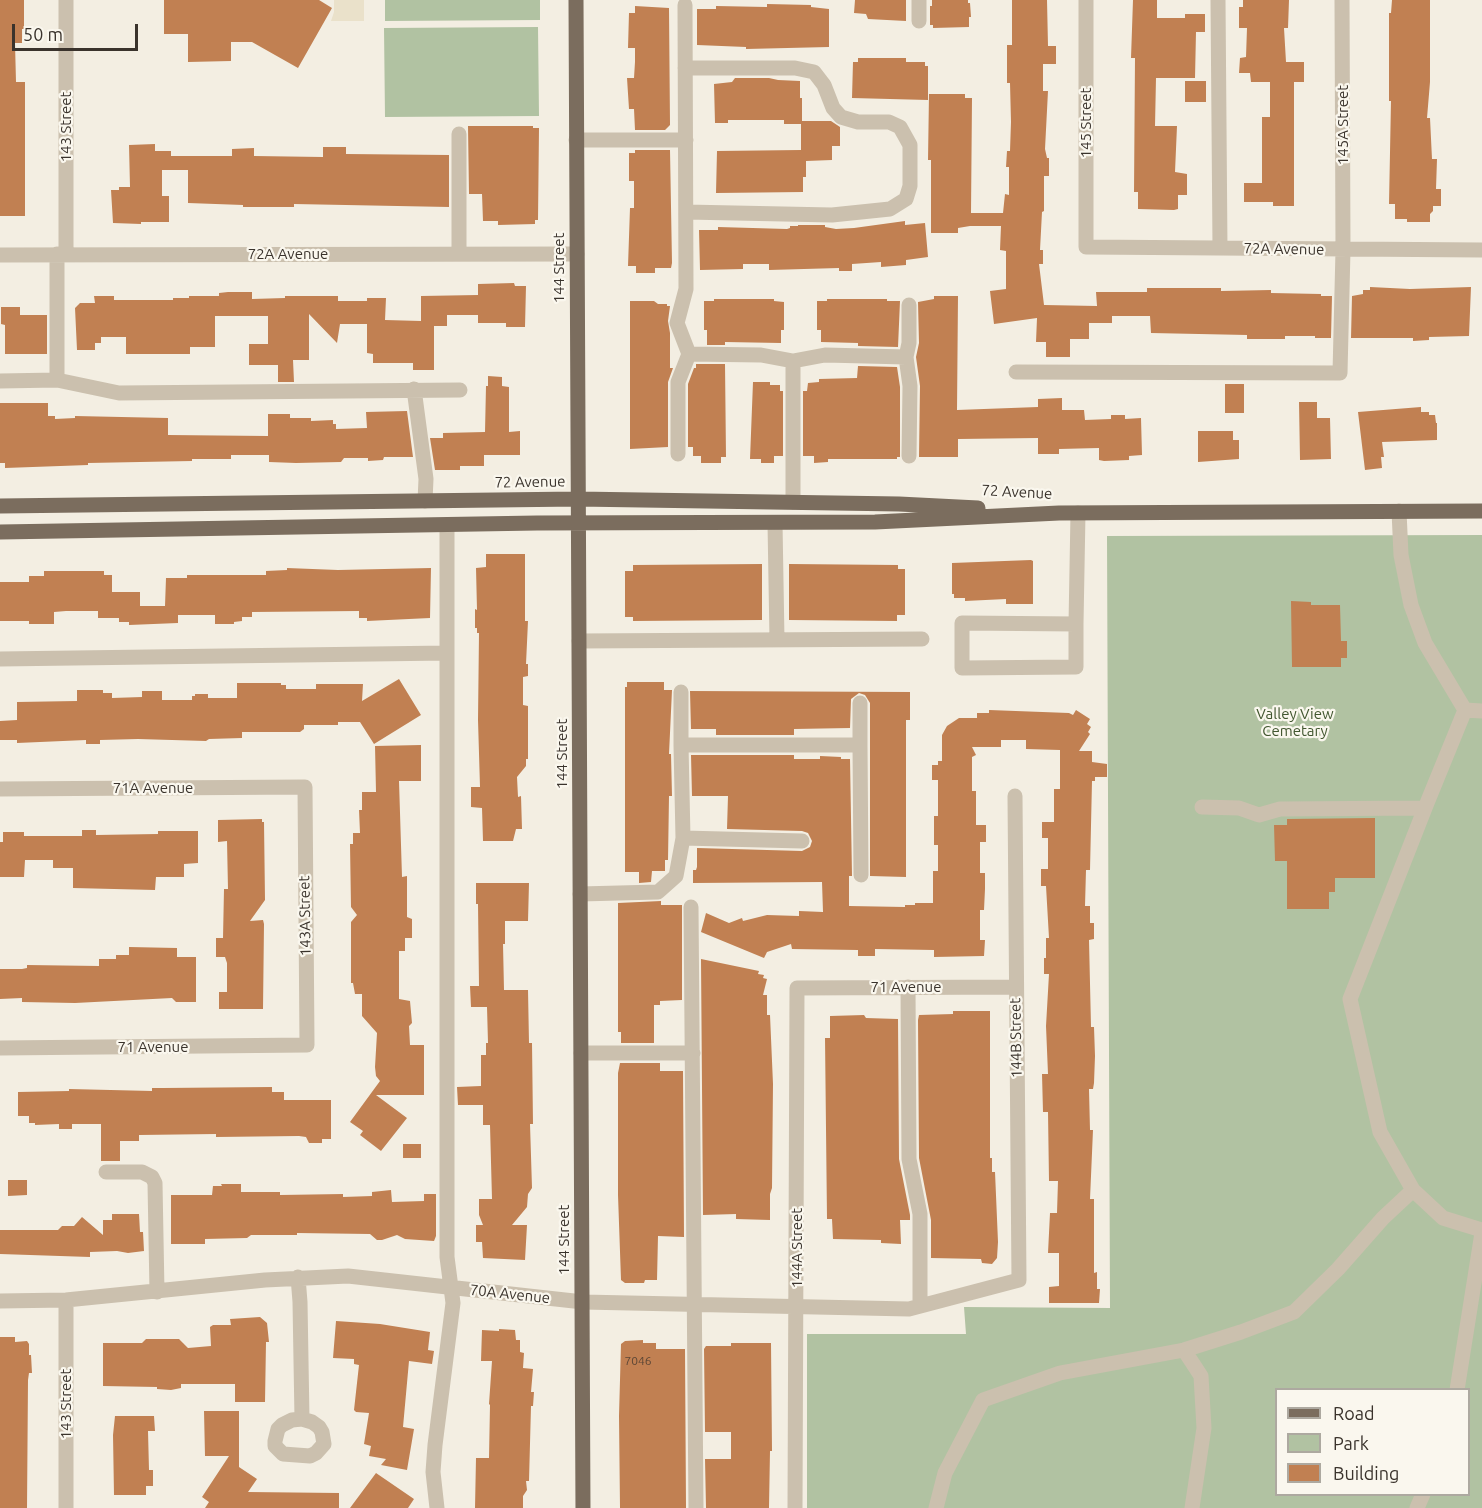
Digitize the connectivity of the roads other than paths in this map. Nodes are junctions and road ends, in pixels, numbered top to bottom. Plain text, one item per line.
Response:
1 (66, 0) edge
2 (576, 0) edge
3 (919, 0) edge
4 (1086, 0) edge
5 (1218, 0) edge
6 (1342, 0) edge
7 (685, 5) dead end
8 (919, 21) dead end
9 (685, 68) junction
10 (459, 134) dead end
11 (576, 140) junction
12 (686, 140) junction
13 (686, 212) junction
14 (1086, 247) joint
15 (1220, 248) junction
16 (1343, 250) junction
17 (1482, 250) edge
18 (62, 254) junction
19 (459, 254) junction
20 (577, 254) junction
21 (0, 255) edge
22 (909, 304) dead end
23 (689, 354) junction
24 (906, 357) junction
25 (793, 361) junction
26 (1016, 372) dead end
27 (57, 380) junction
28 (0, 381) edge
29 (414, 389) junction
30 (460, 390) dead end
31 (678, 454) dead end
32 (909, 456) dead end
33 (578, 500) junction
34 (425, 501) junction
35 (793, 502) junction
36 (0, 506) edge
37 (1399, 511) junction
38 (1482, 511) edge
39 (1059, 513) junction
40 (1078, 513) junction
41 (578, 523) junction
42 (775, 523) junction
43 (447, 525) junction
44 (0, 532) edge
45 (1076, 624) junction
46 (922, 639) dead end
47 (777, 640) junction
48 (579, 641) junction
49 (447, 653) junction
50 (0, 659) edge
51 (681, 692) dead end
52 (860, 703) dead end
53 (1465, 710) junction
54 (1482, 711) edge
55 (681, 745) junction
56 (860, 745) junction
57 (305, 787) joint
58 (0, 789) edge
59 (1014, 796) dead end
60 (1202, 807) dead end
61 (1425, 808) junction
62 (683, 838) junction
63 (802, 841) dead end
64 (861, 875) dead end
65 (580, 894) junction
66 (691, 907) dead end
67 (908, 987) junction
68 (1016, 987) junction
69 (797, 988) joint
70 (307, 1045) joint
71 (0, 1048) edge
72 (581, 1053) junction
73 (693, 1053) junction
74 (106, 1172) dead end
75 (1413, 1190) junction
76 (1482, 1231) edge
77 (298, 1277) junction
78 (1018, 1280) joint
79 (451, 1287) junction
80 (157, 1292) junction
81 (66, 1300) junction
82 (0, 1301) edge
83 (583, 1302) junction
84 (696, 1304) junction
85 (797, 1306) junction
86 (920, 1306) junction
87 (1184, 1350) junction
88 (1457, 1388) edge
89 (302, 1419) dead end
90 (66, 1508) edge
91 (437, 1508) edge
92 (583, 1508) edge
93 (696, 1508) edge
94 (795, 1508) edge
95 (936, 1508) edge
96 (1192, 1508) edge

1 - 18 street, 143 Street
2 - 11 main road, 144 Street
3 - 8 street
4 - 14 street, 145 Street
5 - 15 street
6 - 16 street, 145A Street
7 - 9 street
9 - 12 street
9 - 13 street
10 - 19 street
11 - 12 street
11 - 20 main road, 144 Street
12 - 13 street
13 - 23 street
14 - 15 street, 72A Avenue
15 - 16 street, 72A Avenue
16 - 17 street, 72A Avenue
16 - 26 street, 145A Street
18 - 19 street, 72A Avenue
18 - 21 street, 72A Avenue
18 - 27 street, 143 Street
19 - 20 street, 72A Avenue
20 - 33 main road, 144 Street
22 - 24 street
23 - 25 street
23 - 31 street
24 - 25 street
24 - 32 street
25 - 35 street
27 - 28 street
27 - 29 street
29 - 30 street
29 - 34 street
33 - 34 main road, 72 Avenue
33 - 35 main road, 72 Avenue
33 - 41 main road, 144 Street
34 - 36 main road, 72 Avenue
35 - 39 main road, 72 Avenue
37 - 38 main road, 72 Avenue
37 - 40 main road, 72 Avenue
37 - 53 street
39 - 40 main road, 72 Avenue
39 - 42 main road, 72 Avenue
40 - 45 street
41 - 42 main road, 72 Avenue
41 - 43 main road, 72 Avenue
41 - 48 main road, 144 Street
42 - 47 street
43 - 44 main road, 72 Avenue
43 - 49 street
45 - 45 street
46 - 47 street
47 - 48 street
48 - 65 main road, 144 Street
49 - 50 street
49 - 79 street
51 - 55 street
52 - 56 street
53 - 54 street
53 - 61 street
55 - 56 street
55 - 62 street
56 - 64 street
57 - 58 street, 71A Avenue
57 - 70 street, 143A Street
59 - 68 street, 144B Street
60 - 61 street
61 - 75 street
62 - 63 street
62 - 65 street
65 - 72 main road, 144 Street
66 - 73 street
67 - 68 street, 71 Avenue
67 - 69 street, 71 Avenue
67 - 86 street
68 - 78 street, 144B Street
69 - 85 street, 144A Street
70 - 71 street, 71 Avenue
72 - 73 street
72 - 83 main road, 144 Street
73 - 84 street
74 - 80 street
75 - 76 street
75 - 87 street
76 - 88 street
77 - 79 street, 70A Avenue
77 - 80 street, 70A Avenue
77 - 89 street
78 - 86 street, 70A Avenue
79 - 83 street, 70A Avenue
79 - 91 street
80 - 81 street, 70A Avenue
81 - 82 street, 70A Avenue
81 - 90 street, 143 Street
83 - 84 street, 70A Avenue
83 - 92 main road, 144 Street
84 - 85 street, 70A Avenue
84 - 93 street
85 - 86 street, 70A Avenue
85 - 94 street, 144A Street
87 - 95 street
87 - 96 street

